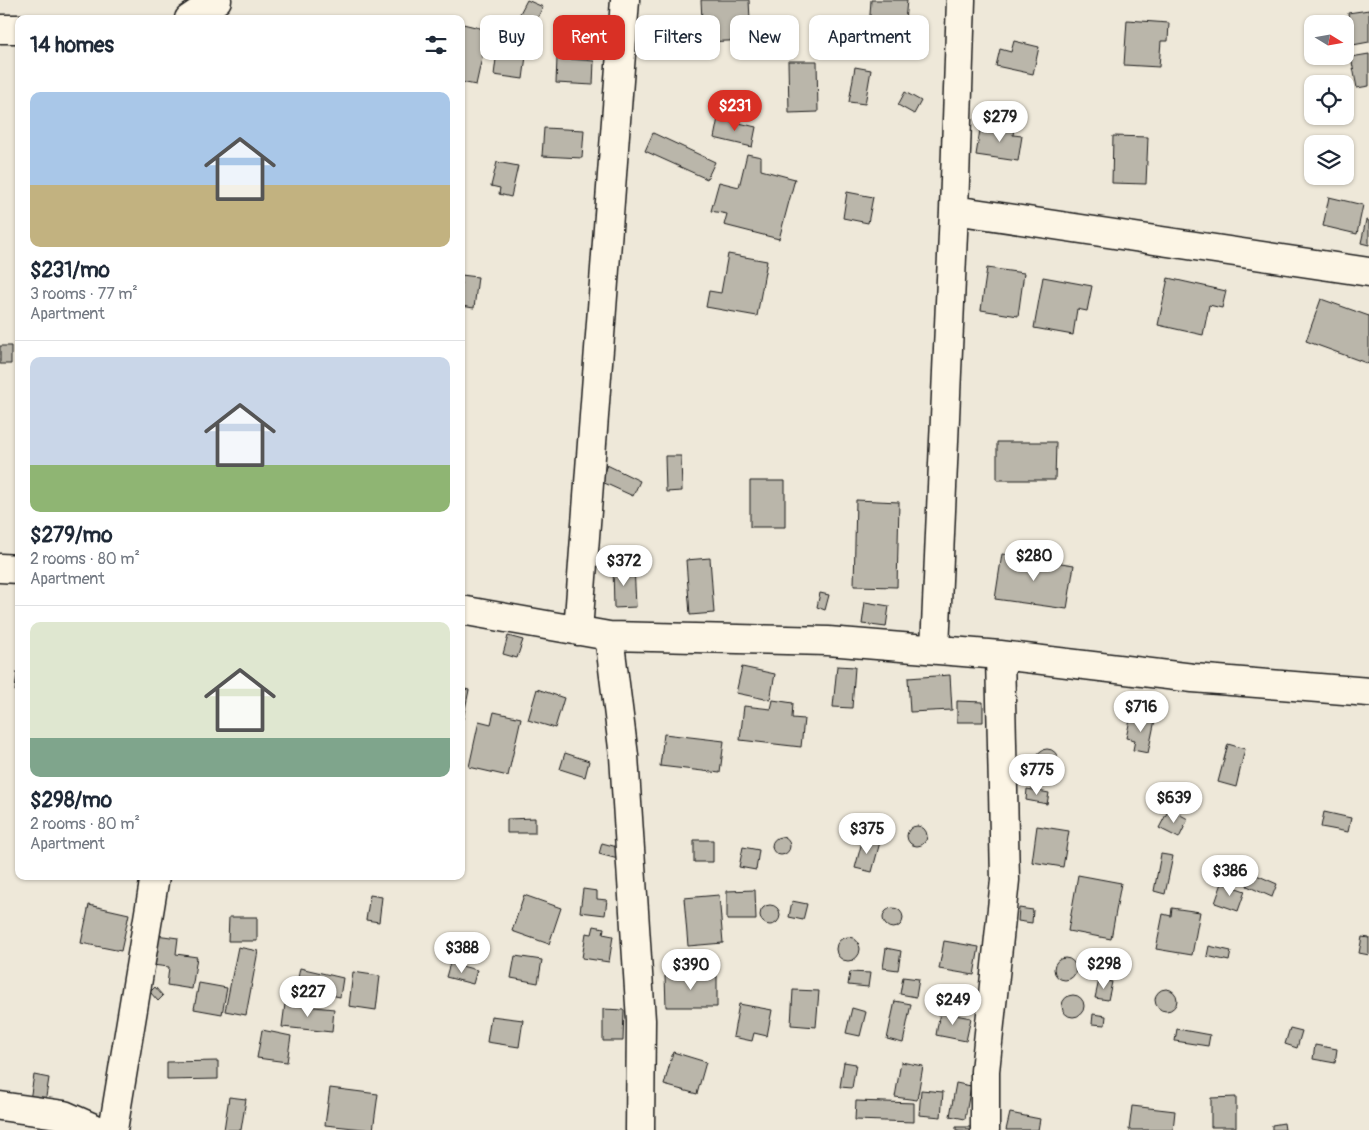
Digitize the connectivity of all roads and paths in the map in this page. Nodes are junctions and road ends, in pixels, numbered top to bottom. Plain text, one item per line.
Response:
1 (217, 0) edge
2 (624, 0) edge
3 (961, 0) edge
4 (195, 15) edge
5 (0, 29) edge
6 (15, 29) edge
7 (954, 210) junction
8 (1369, 272) edge
9 (0, 568) edge
10 (15, 569) edge
11 (465, 611) edge
12 (578, 631) junction
13 (609, 636) junction
14 (935, 649) junction
15 (1000, 655) junction
16 (1369, 692) edge
17 (154, 880) edge
18 (0, 1106) edge
19 (64, 1123) edge
20 (98, 1130) edge
21 (113, 1130) edge
22 (640, 1130) edge
23 (985, 1130) edge

1 - 4 street
2 - 12 street
3 - 7 street
5 - 6 street
7 - 8 street
7 - 14 street
9 - 10 street
11 - 12 street
12 - 13 street
13 - 14 street
13 - 22 street
14 - 15 street
15 - 16 street
15 - 23 street
17 - 21 street
18 - 19 street
19 - 20 street

